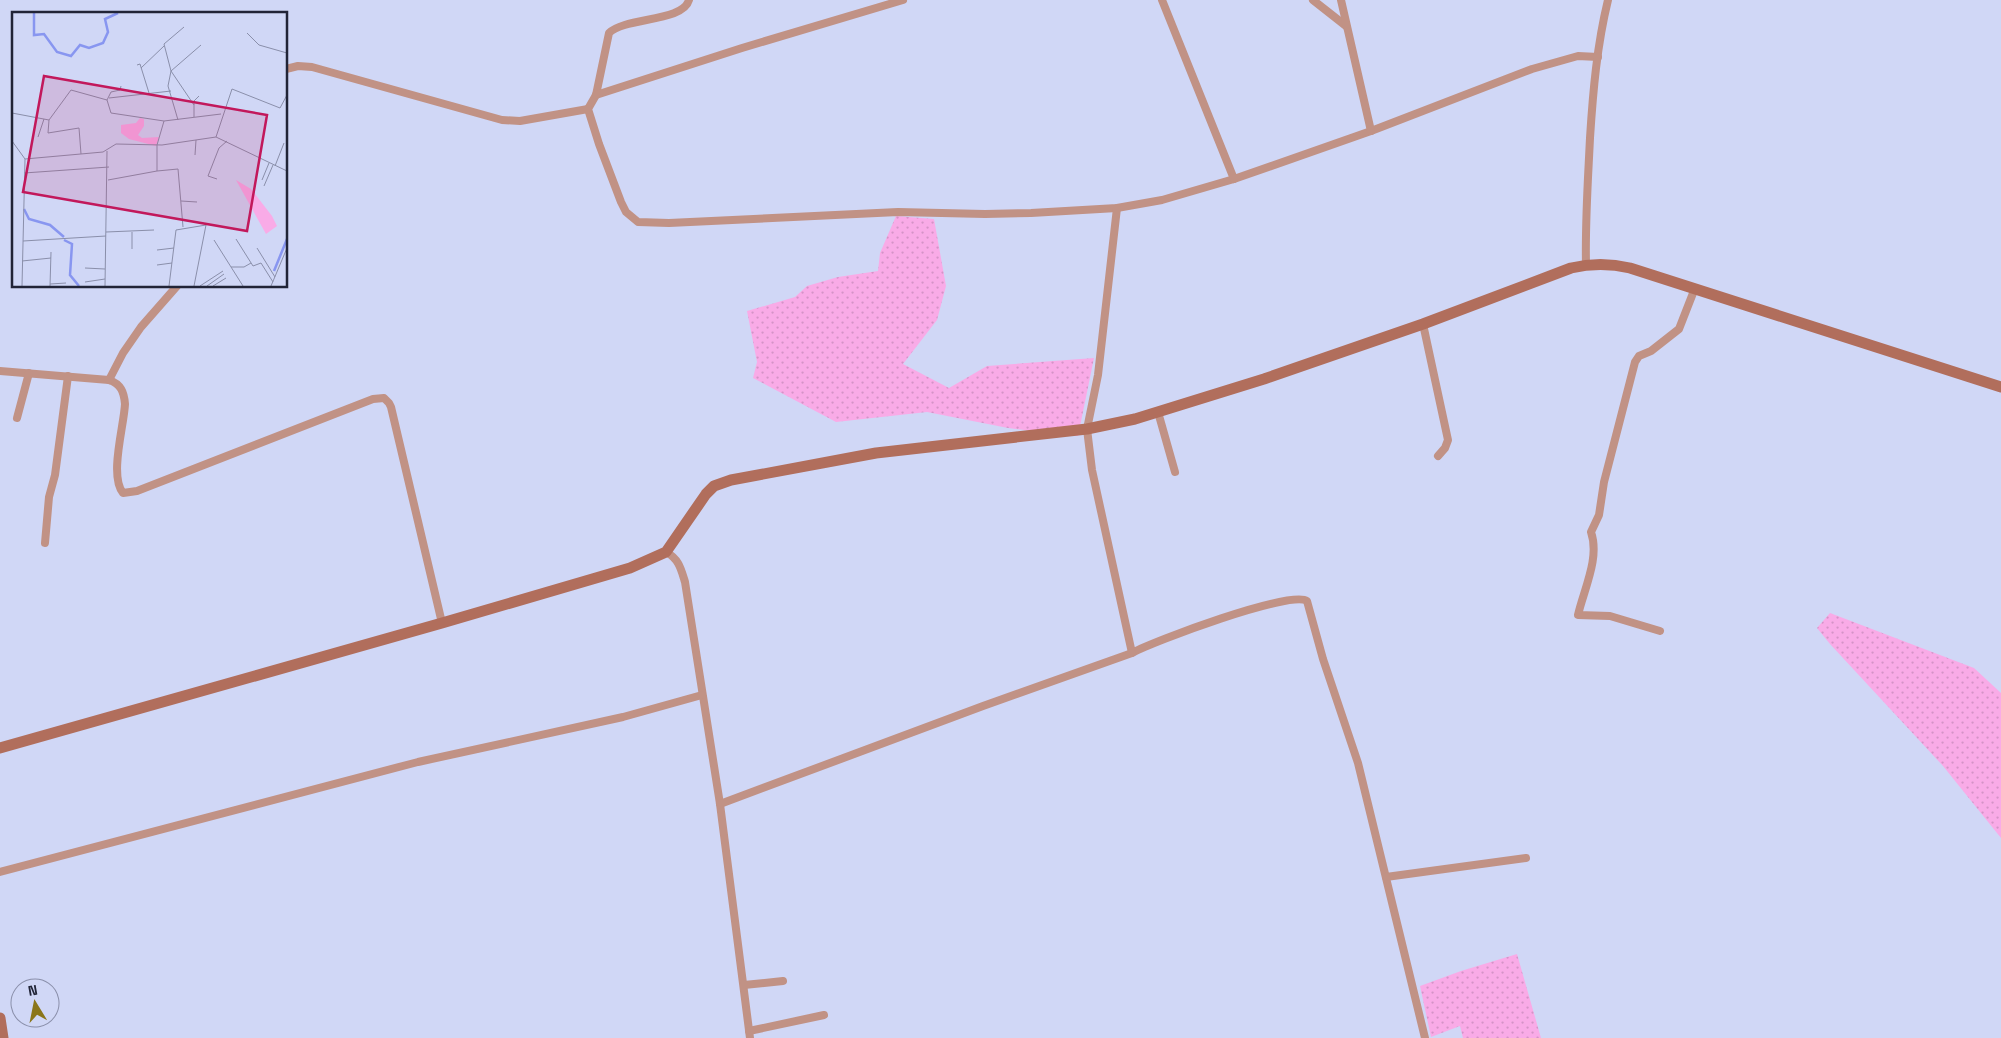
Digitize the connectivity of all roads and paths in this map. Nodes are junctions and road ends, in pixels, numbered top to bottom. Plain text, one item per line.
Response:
1 (689, 0) edge
2 (903, 0) edge
3 (1162, 0) edge
4 (1313, 0) edge
5 (1341, 0) edge
6 (1608, 0) edge
7 (1346, 26) junction
8 (1598, 57) junction
9 (288, 69) edge
10 (596, 96) junction
11 (588, 109) junction
12 (1371, 131) junction
13 (1234, 179) junction
14 (1117, 208) junction
15 (1586, 265) junction
16 (175, 288) edge
17 (1695, 288) junction
18 (1423, 324) junction
19 (0, 371) edge
20 (29, 373) junction
21 (68, 376) junction
22 (109, 380) junction
23 (2001, 387) edge
24 (1158, 412) junction
25 (16, 418) dead end
26 (1087, 429) junction
27 (1438, 456) dead end
28 (1176, 472) dead end
29 (45, 543) dead end
30 (666, 552) junction
31 (442, 623) junction
32 (1660, 631) dead end
33 (1132, 653) junction
34 (702, 695) junction
35 (0, 748) edge
36 (720, 804) junction
37 (1526, 858) dead end
38 (0, 872) edge
39 (1386, 877) junction
40 (783, 980) dead end
41 (744, 985) junction
42 (824, 1015) dead end
43 (0, 1018) edge
44 (749, 1035) edge
45 (3, 1038) edge
46 (1425, 1038) edge

1 - 10 street
2 - 10 street
3 - 13 street
4 - 7 street
5 - 7 street
6 - 8 street
7 - 12 street
8 - 12 street
8 - 15 street
9 - 11 street
10 - 11 street
11 - 14 street
12 - 13 street
13 - 14 street
14 - 26 street
15 - 17 street
15 - 18 street
16 - 22 street
17 - 23 street
17 - 32 street
18 - 24 street
18 - 27 street
19 - 20 street
20 - 21 street
20 - 25 street
21 - 22 street
21 - 29 street
22 - 31 street
24 - 26 street
24 - 28 street
26 - 30 street
26 - 33 street
30 - 31 street
30 - 34 street
31 - 35 street
33 - 36 street
33 - 39 street
34 - 36 street
34 - 38 street
36 - 41 street
37 - 39 street
39 - 46 street
40 - 41 street
41 - 44 street
42 - 44 street
43 - 45 street

